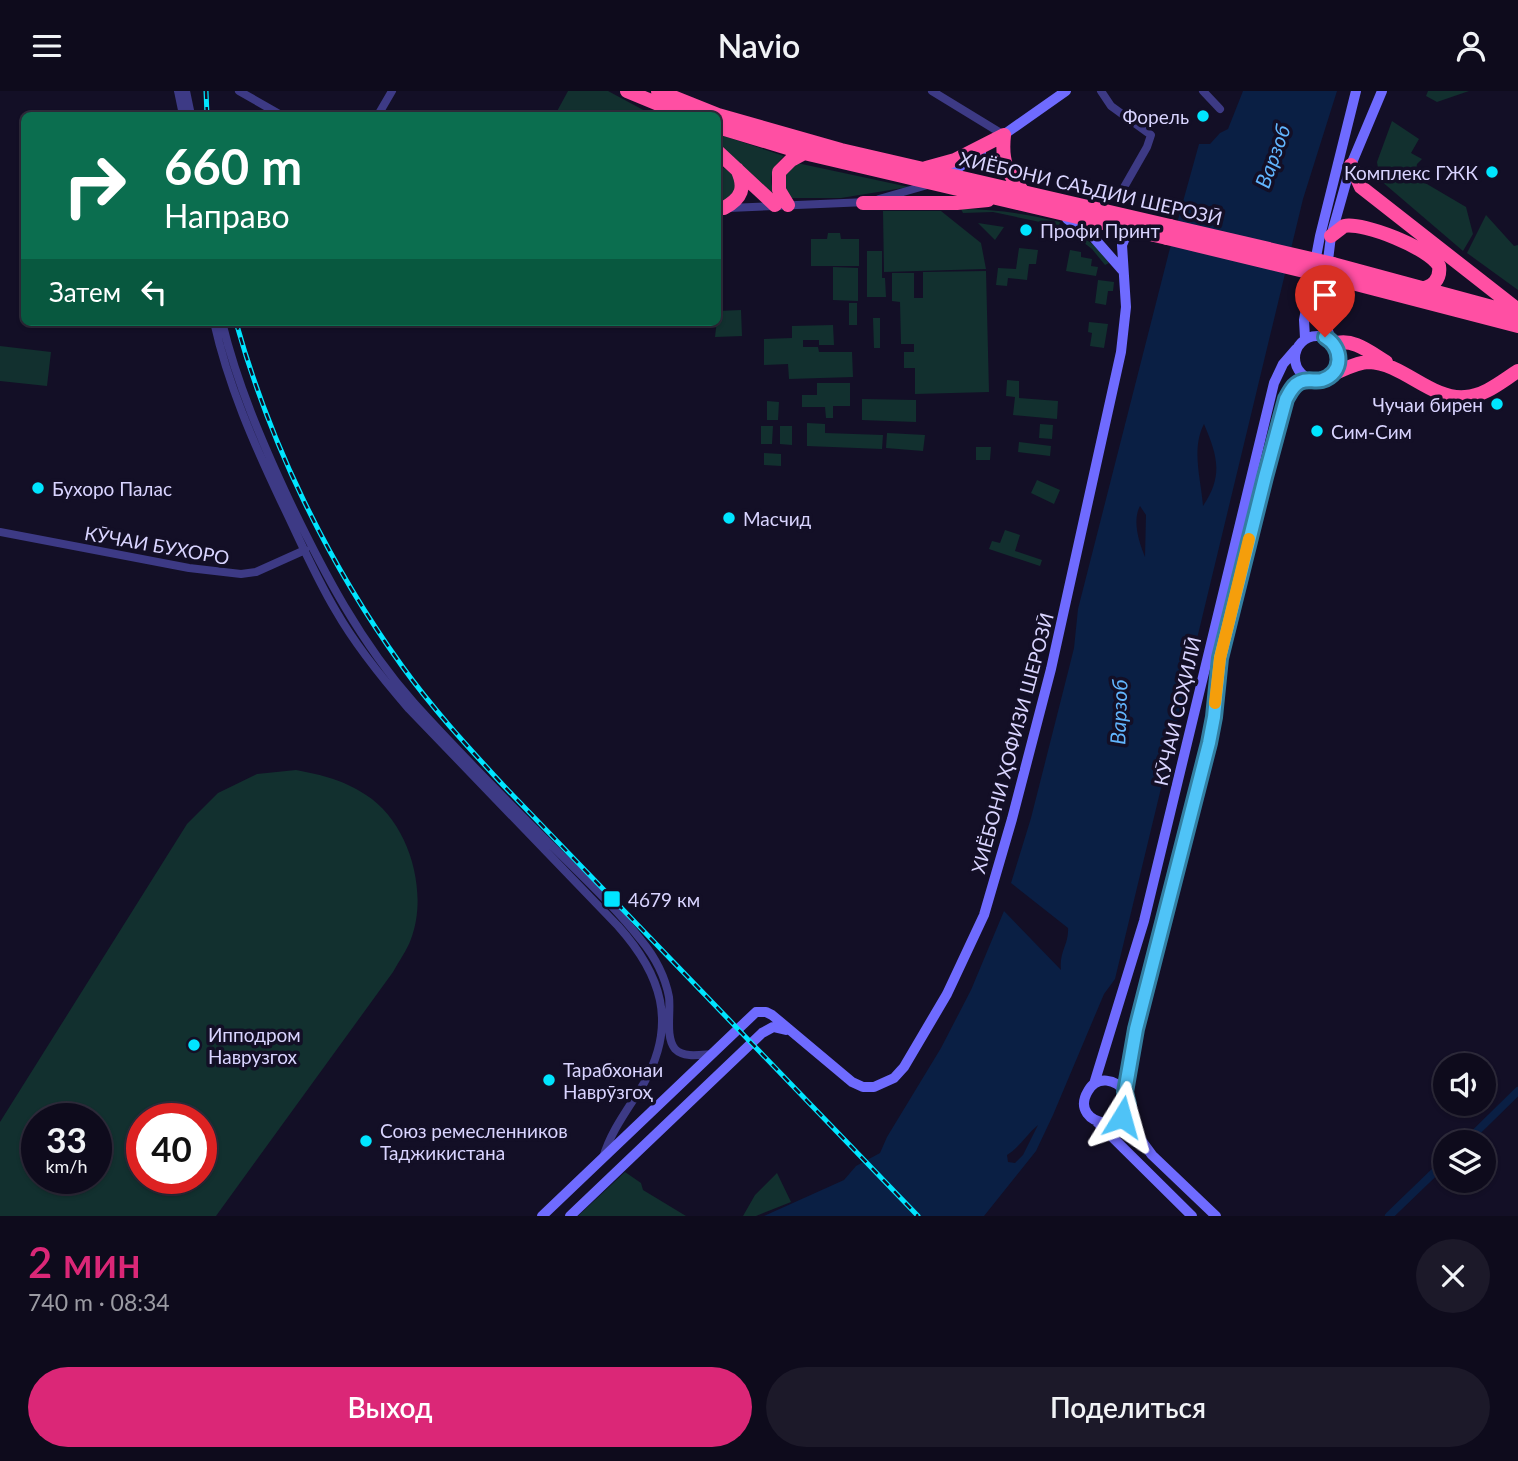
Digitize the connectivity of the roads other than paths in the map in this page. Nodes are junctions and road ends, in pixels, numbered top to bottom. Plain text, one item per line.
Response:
1 (178, 91) edge
2 (186, 91) edge
3 (239, 91) edge
4 (392, 91) edge
5 (627, 91) edge
6 (932, 91) edge
7 (1101, 91) edge
8 (1203, 91) edge
9 (1356, 91) edge
10 (1062, 92) edge
11 (1378, 94) edge
12 (655, 97) edge
13 (1220, 109) dead end
14 (182, 112) edge
15 (190, 112) edge
16 (276, 112) edge
17 (380, 112) edge
18 (668, 112) edge
19 (680, 112) edge
20 (708, 112) edge
21 (721, 116) edge
22 (721, 128) edge
23 (1004, 135) junction
24 (804, 153) junction
25 (721, 155) edge
26 (1351, 165) junction
27 (736, 168) junction
28 (921, 169) junction
29 (949, 176) junction
30 (933, 183) junction
31 (1123, 189) dead end
32 (1024, 193) junction
33 (999, 199) junction
34 (863, 203) junction
35 (782, 205) junction
36 (1056, 206) junction
37 (721, 208) edge
38 (1137, 231) junction
39 (1169, 232) junction
40 (1331, 236) junction
41 (1123, 271) junction
42 (1331, 271) junction
43 (1419, 289) junction
44 (1515, 319) edge
45 (215, 326) edge
46 (223, 326) edge
47 (1518, 337) edge
48 (1306, 338) junction
49 (1333, 342) junction
50 (1296, 349) junction
51 (1518, 371) edge
52 (1401, 373) junction
53 (1333, 374) junction
54 (1308, 379) junction
55 (0, 532) edge
56 (305, 550) junction
57 (502, 801) junction
58 (581, 881) junction
59 (1144, 921) junction
60 (1163, 925) junction
61 (789, 1031) junction
62 (711, 1054) junction
63 (1094, 1084) junction
64 (1125, 1092) junction
65 (1127, 1109) junction
66 (1097, 1122) junction
67 (601, 1160) junction
68 (613, 1176) junction
69 (542, 1216) edge
70 (570, 1216) edge
71 (1192, 1216) edge
72 (1216, 1216) edge

1 - 14 street
2 - 15 street
3 - 16 street
4 - 17 street
5 - 12 highway, ХИЁБОНИ САЪДИИ ШЕРОЗӢ
6 - 23 street
7 - 31 street
8 - 13 street
9 - 48 main road
10 - 23 main road
11 - 26 main road
12 - 18 highway
12 - 19 highway, ХИЁБОНИ САЪДИИ ШЕРОЗӢ
12 - 20 highway, ХИЁБОНИ САЪДИИ ШЕРОЗӢ
21 - 28 highway, ХИЁБОНИ САЪДИИ ШЕРОЗӢ
22 - 24 highway, ХИЁБОНИ САЪДИИ ШЕРОЗӢ
23 - 28 highway
23 - 29 main road
23 - 32 highway
24 - 30 highway, ХИЁБОНИ САЪДИИ ШЕРОЗӢ
24 - 35 highway
25 - 27 highway
26 - 40 main road
26 - 44 highway
27 - 35 highway
27 - 37 highway
28 - 29 highway, ХИЁБОНИ САЪДИИ ШЕРОЗӢ
29 - 30 main road
29 - 32 highway, ХИЁБОНИ САЪДИИ ШЕРОЗӢ
30 - 33 highway, ХИЁБОНИ САЪДИИ ШЕРОЗӢ
30 - 34 street
32 - 36 highway, ХИЁБОНИ САЪДИИ ШЕРОЗӢ
33 - 34 highway
33 - 36 highway, ХИЁБОНИ САЪДИИ ШЕРОЗӢ
34 - 35 street
35 - 37 street
36 - 38 highway, ХИЁБОНИ САЪДИИ ШЕРОЗӢ
36 - 39 highway, ХИЁБОНИ САЪДИИ ШЕРОЗӢ
36 - 41 main road
38 - 39 highway, ХИЁБОНИ САЪДИИ ШЕРОЗӢ
38 - 41 main road, ХИЁБОНИ ҲОФИЗИ ШЕРОЗӢ
39 - 42 highway, ХИЁБОНИ САЪДИИ ШЕРОЗӢ, bridge
40 - 43 highway
40 - 49 main road
41 - 61 main road, ХИЁБОНИ ҲОФИЗИ ШЕРОЗӢ
42 - 43 highway, ХИЁБОНИ САЪДИИ ШЕРОЗӢ
42 - 44 highway, ХИЁБОНИ САЪДИИ ШЕРОЗӢ
43 - 44 highway, ХИЁБОНИ САЪДИИ ШЕРОЗӢ
44 - 47 highway
45 - 56 street
46 - 57 street
48 - 49 main road
48 - 50 main road
49 - 52 highway
49 - 53 main road
50 - 54 main road
50 - 59 main road, КӮЧАИ СОҲИЛӢ
51 - 52 highway
52 - 53 highway
53 - 54 main road
54 - 60 main road, КӮЧАИ СОҲИЛӢ
55 - 56 street, КӮЧАИ БУХОРО
56 - 57 street
57 - 58 street
58 - 62 street
58 - 67 street
59 - 60 main road
59 - 63 main road, КӮЧАИ СОҲИЛӢ
60 - 64 main road, КӮЧАИ СОҲИЛӢ
61 - 62 main road, ХИЁБОНИ ҲОФИЗИ ШЕРОЗӢ
61 - 68 main road
62 - 67 main road, ХИЁБОНИ ҲОФИЗИ ШЕРОЗӢ
63 - 64 main road
63 - 66 main road, КӮЧАИ СОҲИЛӢ
64 - 65 main road, КӮЧАИ СОҲИЛӢ
65 - 66 main road
65 - 72 main road, КӮЧАИ СОҲИЛӢ
66 - 71 main road, КӮЧАИ СОҲИЛӢ
67 - 68 main road
67 - 69 main road, ХИЁБОНИ ҲОФИЗИ ШЕРОЗӢ
68 - 70 main road

